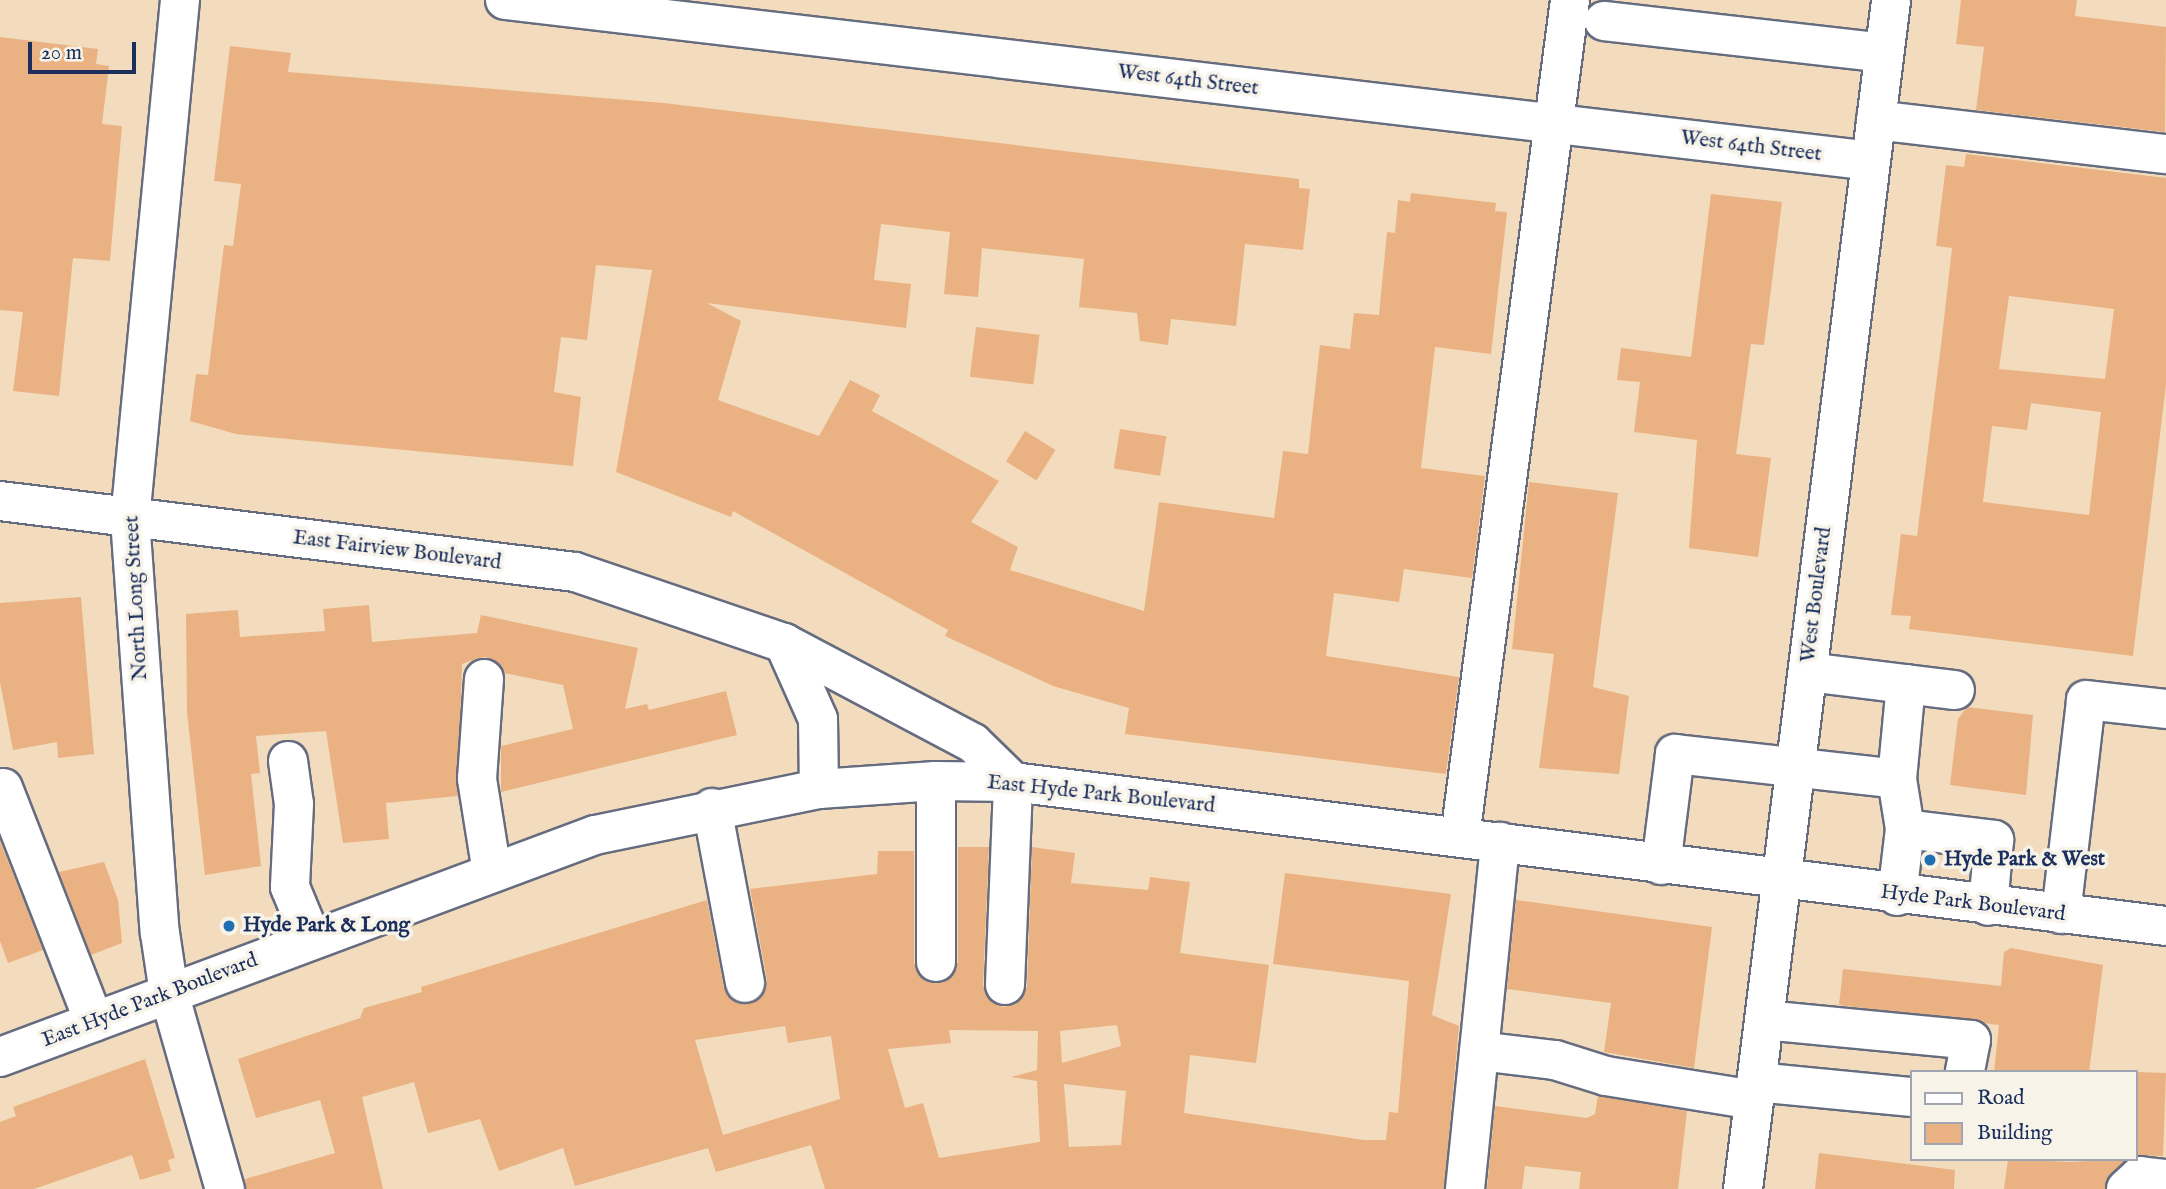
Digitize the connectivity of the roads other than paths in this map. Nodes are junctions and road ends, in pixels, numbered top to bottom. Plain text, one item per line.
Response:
1 (180, 0) edge
2 (505, 0) edge
3 (1570, 0) edge
4 (1891, 0) edge
5 (1604, 21) dead end
6 (1884, 53) junction
7 (1876, 120) junction
8 (1553, 124) junction
9 (2166, 154) edge
10 (1871, 161) junction
11 (0, 501) edge
12 (130, 519) junction
13 (784, 643) junction
14 (1808, 672) junction
15 (484, 679) dead end
16 (1906, 684) junction
17 (1955, 690) dead end
18 (2166, 709) edge
19 (288, 761) dead end
20 (1796, 765) junction
21 (1897, 779) junction
22 (936, 781) junction
23 (1013, 782) junction
24 (3, 788) dead end
25 (819, 789) junction
26 (712, 808) junction
27 (1905, 829) junction
28 (1460, 837) junction
29 (1500, 842) junction
30 (1661, 865) junction
31 (492, 873) junction
32 (1780, 882) junction
33 (1897, 895) junction
34 (1987, 906) junction
35 (2061, 914) junction
36 (2166, 926) edge
37 (312, 940) junction
38 (936, 962) dead end
39 (745, 983) dead end
40 (1005, 985) dead end
41 (169, 993) junction
42 (1764, 1020) junction
43 (94, 1022) junction
44 (1479, 1052) junction
45 (0, 1057) edge
46 (1965, 1070) edge
47 (1755, 1091) junction
48 (1910, 1097) edge
49 (2166, 1180) edge
50 (225, 1189) edge
51 (1465, 1189) edge
52 (1743, 1189) edge
53 (2126, 1189) edge

1 - 12 street, North Long Street
2 - 8 street, West 64th Street
3 - 8 street
4 - 6 street, West Boulevard
5 - 6 street
6 - 7 street, West Boulevard
7 - 9 street
7 - 10 street, West Boulevard
8 - 10 street, West 64th Street
8 - 28 street
10 - 14 street, West Boulevard
11 - 12 street, East Fairview Boulevard
12 - 13 street, East Fairview Boulevard
12 - 41 street, North Long Street
13 - 23 street, East Fairview Boulevard
13 - 25 street
14 - 16 street
14 - 20 street, West Boulevard
15 - 31 street
16 - 17 street
16 - 21 street
18 - 35 street
19 - 37 street
20 - 21 street
20 - 30 street
20 - 32 street, West Boulevard
21 - 27 street
22 - 23 street, East Hyde Park Boulevard
22 - 25 street, East Hyde Park Boulevard
22 - 38 street
23 - 28 street, East Hyde Park Boulevard
23 - 40 street
24 - 43 street
25 - 26 street, East Hyde Park Boulevard
26 - 31 street, East Hyde Park Boulevard
26 - 39 street
27 - 33 street
27 - 34 street
28 - 29 street, East Hyde Park Boulevard
29 - 30 street, East Hyde Park Boulevard
29 - 44 street
30 - 32 street, East Hyde Park Boulevard
31 - 37 street, East Hyde Park Boulevard
32 - 33 street, Hyde Park Boulevard
32 - 42 street, West Boulevard
33 - 34 street, Hyde Park Boulevard
34 - 35 street, Hyde Park Boulevard
35 - 36 street, Hyde Park Boulevard
37 - 41 street, East Hyde Park Boulevard
41 - 43 street, East Hyde Park Boulevard
41 - 50 street, North Long Street
42 - 46 street
42 - 47 street, West Boulevard
43 - 45 street, East Hyde Park Boulevard
44 - 47 street
44 - 51 street
47 - 48 street
47 - 52 street, West Boulevard
49 - 53 street

